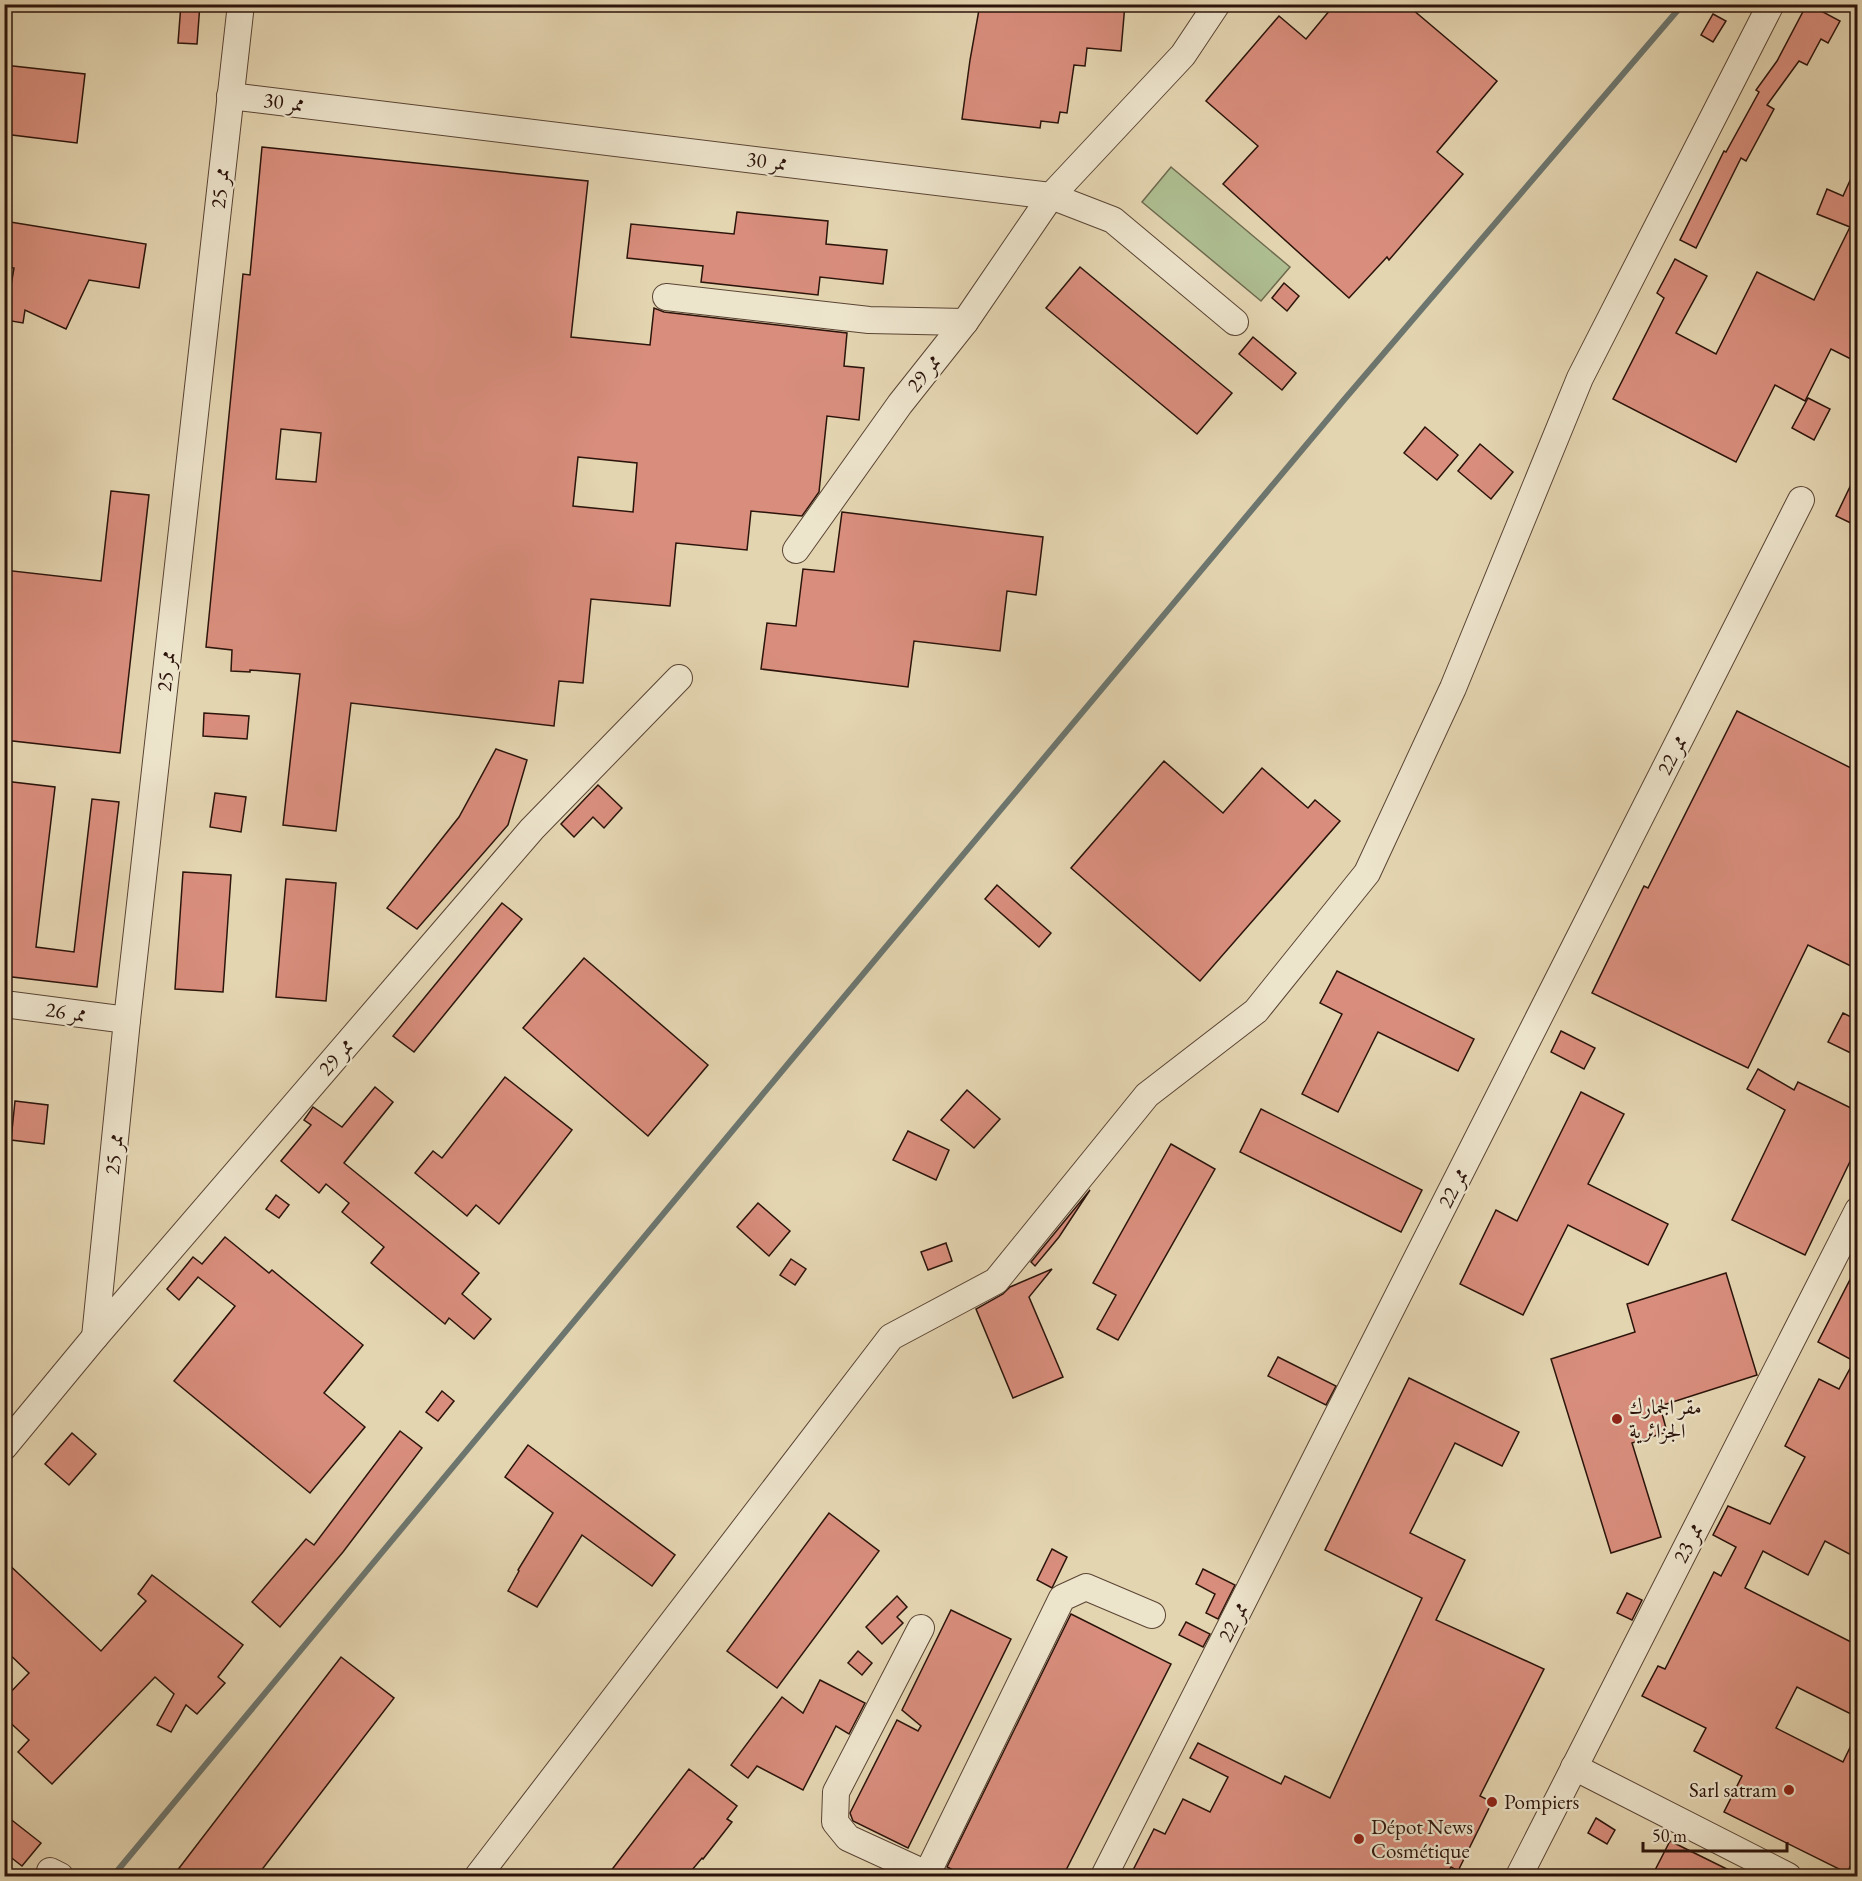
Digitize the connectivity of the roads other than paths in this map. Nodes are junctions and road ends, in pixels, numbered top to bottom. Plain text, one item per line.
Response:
1 (240, 4) edge
2 (1217, 4) edge
3 (1770, 4) edge
4 (230, 96) junction
5 (1051, 196) junction
6 (666, 297) dead end
7 (964, 322) junction
8 (1235, 322) dead end
9 (1801, 500) dead end
10 (796, 550) dead end
11 (679, 678) dead end
12 (4, 1004) edge
13 (127, 1020) junction
14 (1857, 1210) edge
15 (95, 1337) junction
16 (4, 1447) edge
17 (1152, 1615) dead end
18 (921, 1628) dead end
19 (1574, 1767) junction
20 (929, 1875) edge
21 (478, 1876) edge
22 (1104, 1876) edge
23 (1519, 1876) edge
24 (1788, 1876) edge

1 - 4 lane, ممر 25
2 - 5 lane
3 - 21 lane
4 - 5 lane, ممر 30
4 - 13 lane, ممر 25
5 - 7 lane, ممر 29
5 - 8 lane, ممر 30
6 - 7 lane
7 - 10 lane, ممر 29
9 - 22 lane, ممر 22
11 - 15 lane, ممر 29
12 - 13 lane, ممر 26
13 - 15 lane, ممر 25
14 - 19 lane, ممر 23
15 - 16 lane, ممر 29
17 - 20 lane
18 - 20 lane
19 - 23 lane, ممر 23
19 - 24 lane

